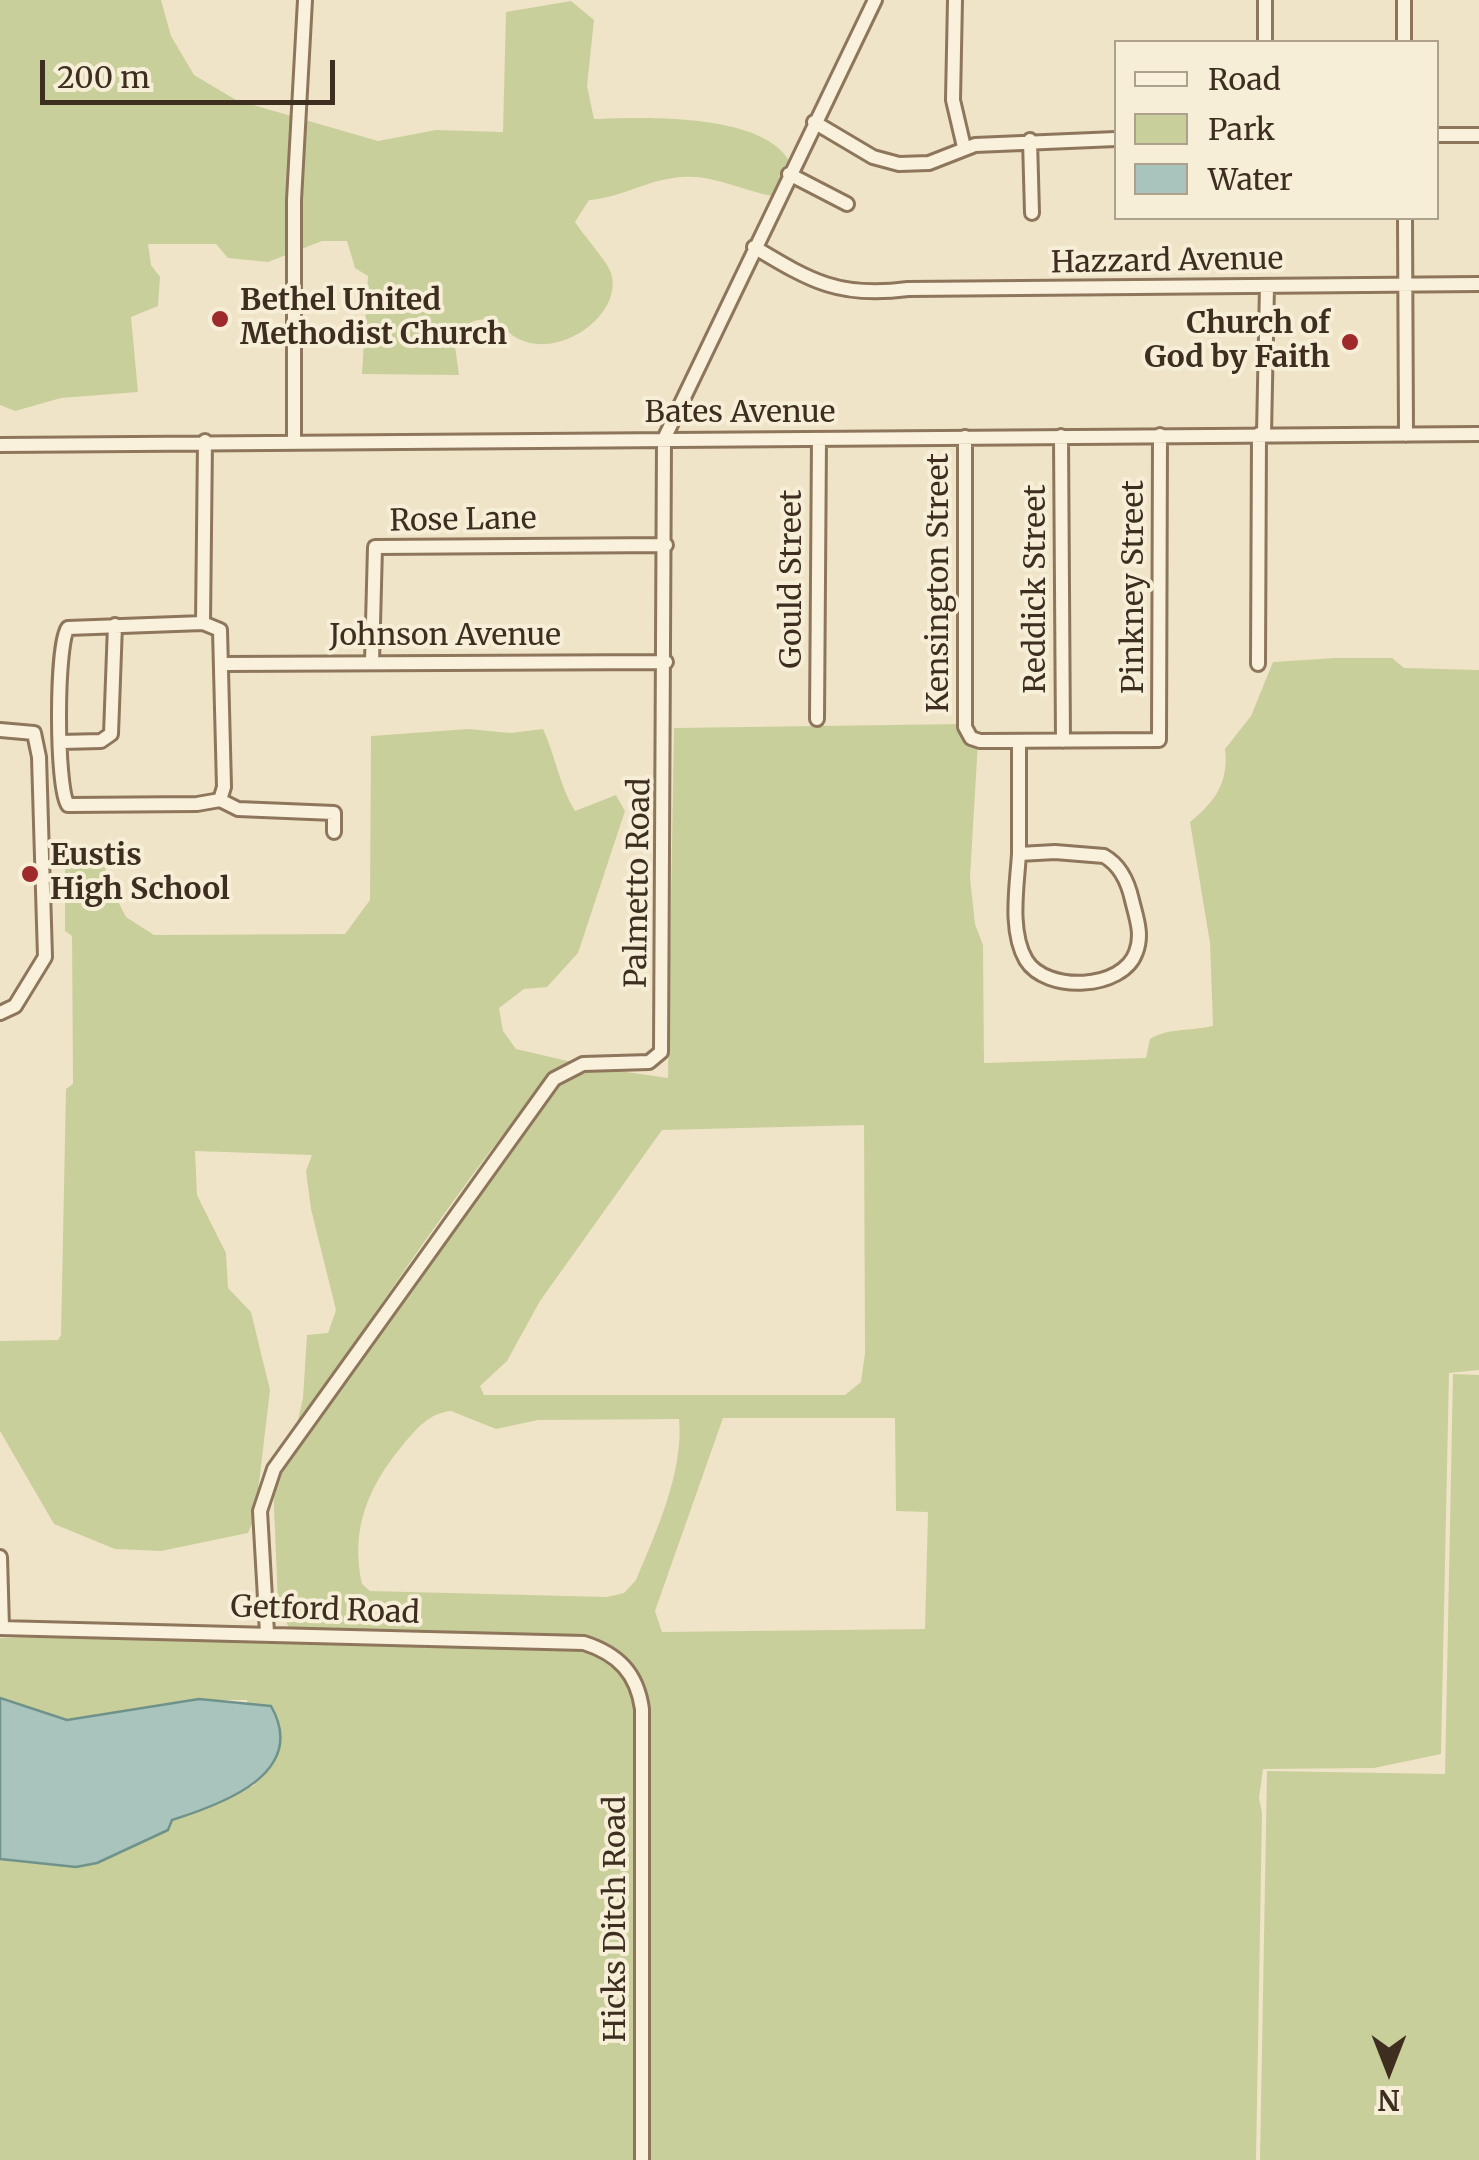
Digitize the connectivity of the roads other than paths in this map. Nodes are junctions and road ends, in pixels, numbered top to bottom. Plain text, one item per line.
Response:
1 (305, 0) edge
2 (876, 0) edge
3 (955, 0) edge
4 (1265, 0) edge
5 (1404, 0) edge
6 (1265, 40) edge
7 (1404, 40) edge
8 (814, 122) junction
9 (1439, 135) edge
10 (1479, 135) edge
11 (1114, 139) edge
12 (1030, 140) junction
13 (964, 147) junction
14 (789, 174) junction
15 (847, 204) dead end
16 (1032, 213) dead end
17 (1406, 220) edge
18 (754, 247) junction
19 (1406, 284) junction
20 (1479, 284) edge
21 (1267, 286) junction
22 (1262, 434) junction
23 (1479, 434) edge
24 (1160, 435) junction
25 (1406, 435) junction
26 (1061, 436) junction
27 (965, 437) junction
28 (664, 439) junction
29 (819, 439) junction
30 (294, 440) junction
31 (205, 441) junction
32 (0, 445) edge
33 (666, 545) junction
34 (203, 623) junction
35 (115, 625) junction
36 (372, 662) junction
37 (666, 662) junction
38 (223, 664) junction
39 (1258, 664) dead end
40 (817, 720) dead end
41 (0, 730) edge
42 (1159, 740) joint
43 (1019, 741) junction
44 (1063, 741) junction
45 (61, 742) junction
46 (220, 800) junction
47 (334, 832) dead end
48 (1019, 854) junction
49 (0, 1013) edge
50 (0, 1558) edge
51 (1, 1628) edge
52 (267, 1633) junction
53 (634, 1679) joint
54 (642, 2160) edge

1 - 30 street
2 - 8 street, Palmetto Road
3 - 13 street
4 - 6 street
5 - 7 street
8 - 13 street
8 - 14 street, Palmetto Road
9 - 10 street
11 - 12 street
12 - 13 street
12 - 16 street
14 - 15 street
14 - 18 street, Palmetto Road
17 - 19 street
18 - 21 street, Hazzard Avenue
18 - 28 street, Palmetto Road
19 - 20 street, Hazzard Avenue
19 - 21 street, Hazzard Avenue
19 - 25 street
21 - 22 street
22 - 24 street, Bates Avenue
22 - 25 street, Bates Avenue
22 - 39 street
23 - 25 street, Bates Avenue
24 - 26 street, Bates Avenue
24 - 42 street, Pinkney Street
26 - 27 street, Bates Avenue
26 - 44 street, Reddick Street
27 - 29 street, Bates Avenue
27 - 43 street, Kensington Street
28 - 29 street, Bates Avenue
28 - 30 street, Bates Avenue
28 - 33 street, Palmetto Road
29 - 40 street, Gould Street
30 - 31 street, Bates Avenue
31 - 32 street, Bates Avenue
31 - 34 street
33 - 36 street, Rose Lane
33 - 37 street, Palmetto Road
34 - 35 street
34 - 38 street
35 - 45 street
35 - 45 street
36 - 37 street, Johnson Avenue
36 - 38 street, Johnson Avenue
37 - 52 street, Palmetto Road
38 - 46 street
41 - 49 street
42 - 44 street, Kensington Street
43 - 44 street, Kensington Street
43 - 48 street
45 - 46 street
46 - 47 street
48 - 48 street
50 - 51 street
51 - 52 street, Getford Road
52 - 53 street, Getford Road
53 - 54 street, Hicks Ditch Road

